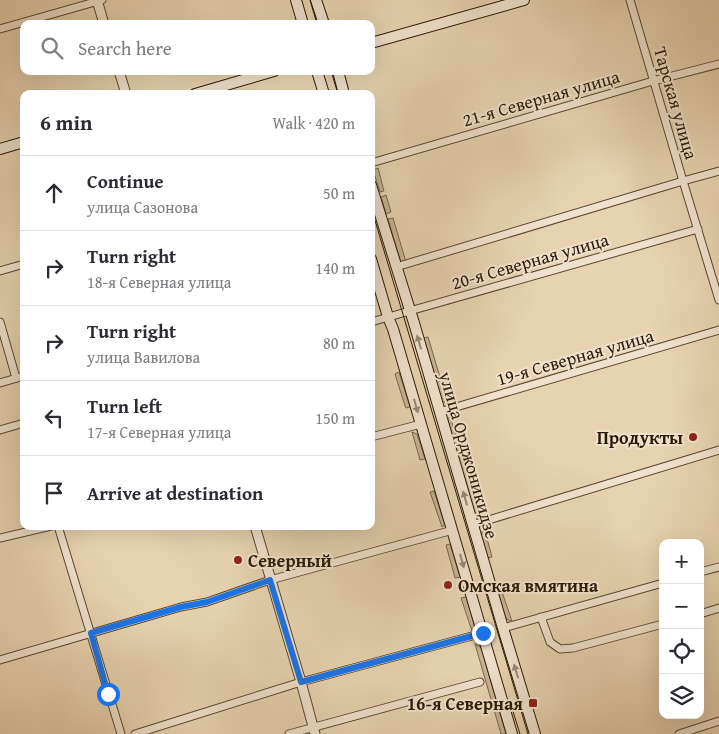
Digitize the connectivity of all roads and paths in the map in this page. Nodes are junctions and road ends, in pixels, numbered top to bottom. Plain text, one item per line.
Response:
1 (99, 0) edge
2 (296, 0) edge
3 (316, 0) edge
4 (524, 0) edge
5 (630, 0) edge
6 (31, 20) edge
7 (103, 20) edge
8 (302, 20) edge
9 (323, 20) edge
10 (20, 23) edge
11 (0, 29) edge
12 (375, 43) edge
13 (719, 64) edge
14 (120, 75) edge
15 (260, 75) edge
16 (318, 75) edge
17 (339, 75) edge
18 (653, 80) junction
19 (125, 90) edge
20 (209, 90) edge
21 (323, 90) edge
22 (343, 90) edge
23 (20, 143) edge
24 (0, 149) edge
25 (375, 163) edge
26 (719, 171) edge
27 (683, 181) junction
28 (375, 198) edge
29 (698, 229) junction
30 (20, 265) edge
31 (396, 267) junction
32 (0, 271) edge
33 (375, 278) edge
34 (719, 300) edge
35 (410, 311) junction
36 (388, 317) junction
37 (375, 321) edge
38 (0, 322) edge
39 (719, 330) edge
40 (20, 377) edge
41 (16, 378) junction
42 (0, 383) edge
43 (439, 412) junction
44 (20, 424) edge
45 (421, 424) junction
46 (0, 430) edge
47 (375, 436) edge
48 (719, 450) edge
49 (472, 525) junction
50 (34, 530) edge
51 (59, 530) edge
52 (256, 530) edge
53 (453, 530) junction
54 (0, 538) edge
55 (719, 567) edge
56 (704, 571) edge
57 (270, 580) junction
58 (659, 584) edge
59 (719, 608) edge
60 (704, 613) edge
61 (541, 617) junction
62 (659, 625) edge
63 (503, 628) junction
64 (91, 633) junction
65 (483, 633) junction
66 (0, 660) edge
67 (301, 682) junction
68 (480, 682) dead end
69 (719, 721) edge
70 (314, 730) edge
71 (121, 734) edge
72 (134, 734) edge
73 (289, 734) edge
74 (512, 734) edge
75 (535, 734) edge
76 (679, 734) edge

1 - 6 street
1 - 7 street
2 - 8 main road
3 - 9 main road
4 - 12 main road
5 - 18 street, Тарская улица
10 - 11 street
13 - 18 street, 21-я Северная улица
14 - 19 street
15 - 20 main road
16 - 21 main road
17 - 22 main road
18 - 25 street, 21-я Северная улица
18 - 27 street, Тарская улица
23 - 24 main road
26 - 27 street, 20-я Северная улица
27 - 29 street, Тарская улица
27 - 31 street, 20-я Северная улица
28 - 31 main road, улица Орджоникидзе
29 - 34 street, Тарская улица
29 - 35 street, 20-я Северная улица
30 - 32 street
31 - 35 main road, улица Орджоникидзе
33 - 36 main road, улица Орджоникидзе
35 - 36 street, 20-я Северная улица
43 -> 35 main road, улица Орджоникидзе
36 - 37 street, 20-я Северная улица
36 -> 45 main road, улица Орджоникидзе
38 - 41 street
39 - 43 street, 19-я Северная улица
40 - 41 street
41 - 42 street
49 -> 43 main road, улица Орджоникидзе
44 - 46 street
45 - 47 street
45 - 53 main road, улица Орджоникидзе
48 - 49 street
49 - 63 main road, улица Орджоникидзе
50 - 54 street
51 - 64 street
52 - 57 street
53 - 57 street
53 -> 65 main road, улица Орджоникидзе
55 - 56 street
57 - 64 street
57 - 67 street
58 - 61 street
59 - 60 street
61 - 62 street
61 - 63 street
75 -> 63 main road, улица Орджоникидзе
64 - 66 street
64 - 71 street
65 - 67 street
65 - 74 main road, улица Орджоникидзе
67 - 70 street
67 - 72 street
68 - 70 street
69 - 76 street
70 - 73 street

